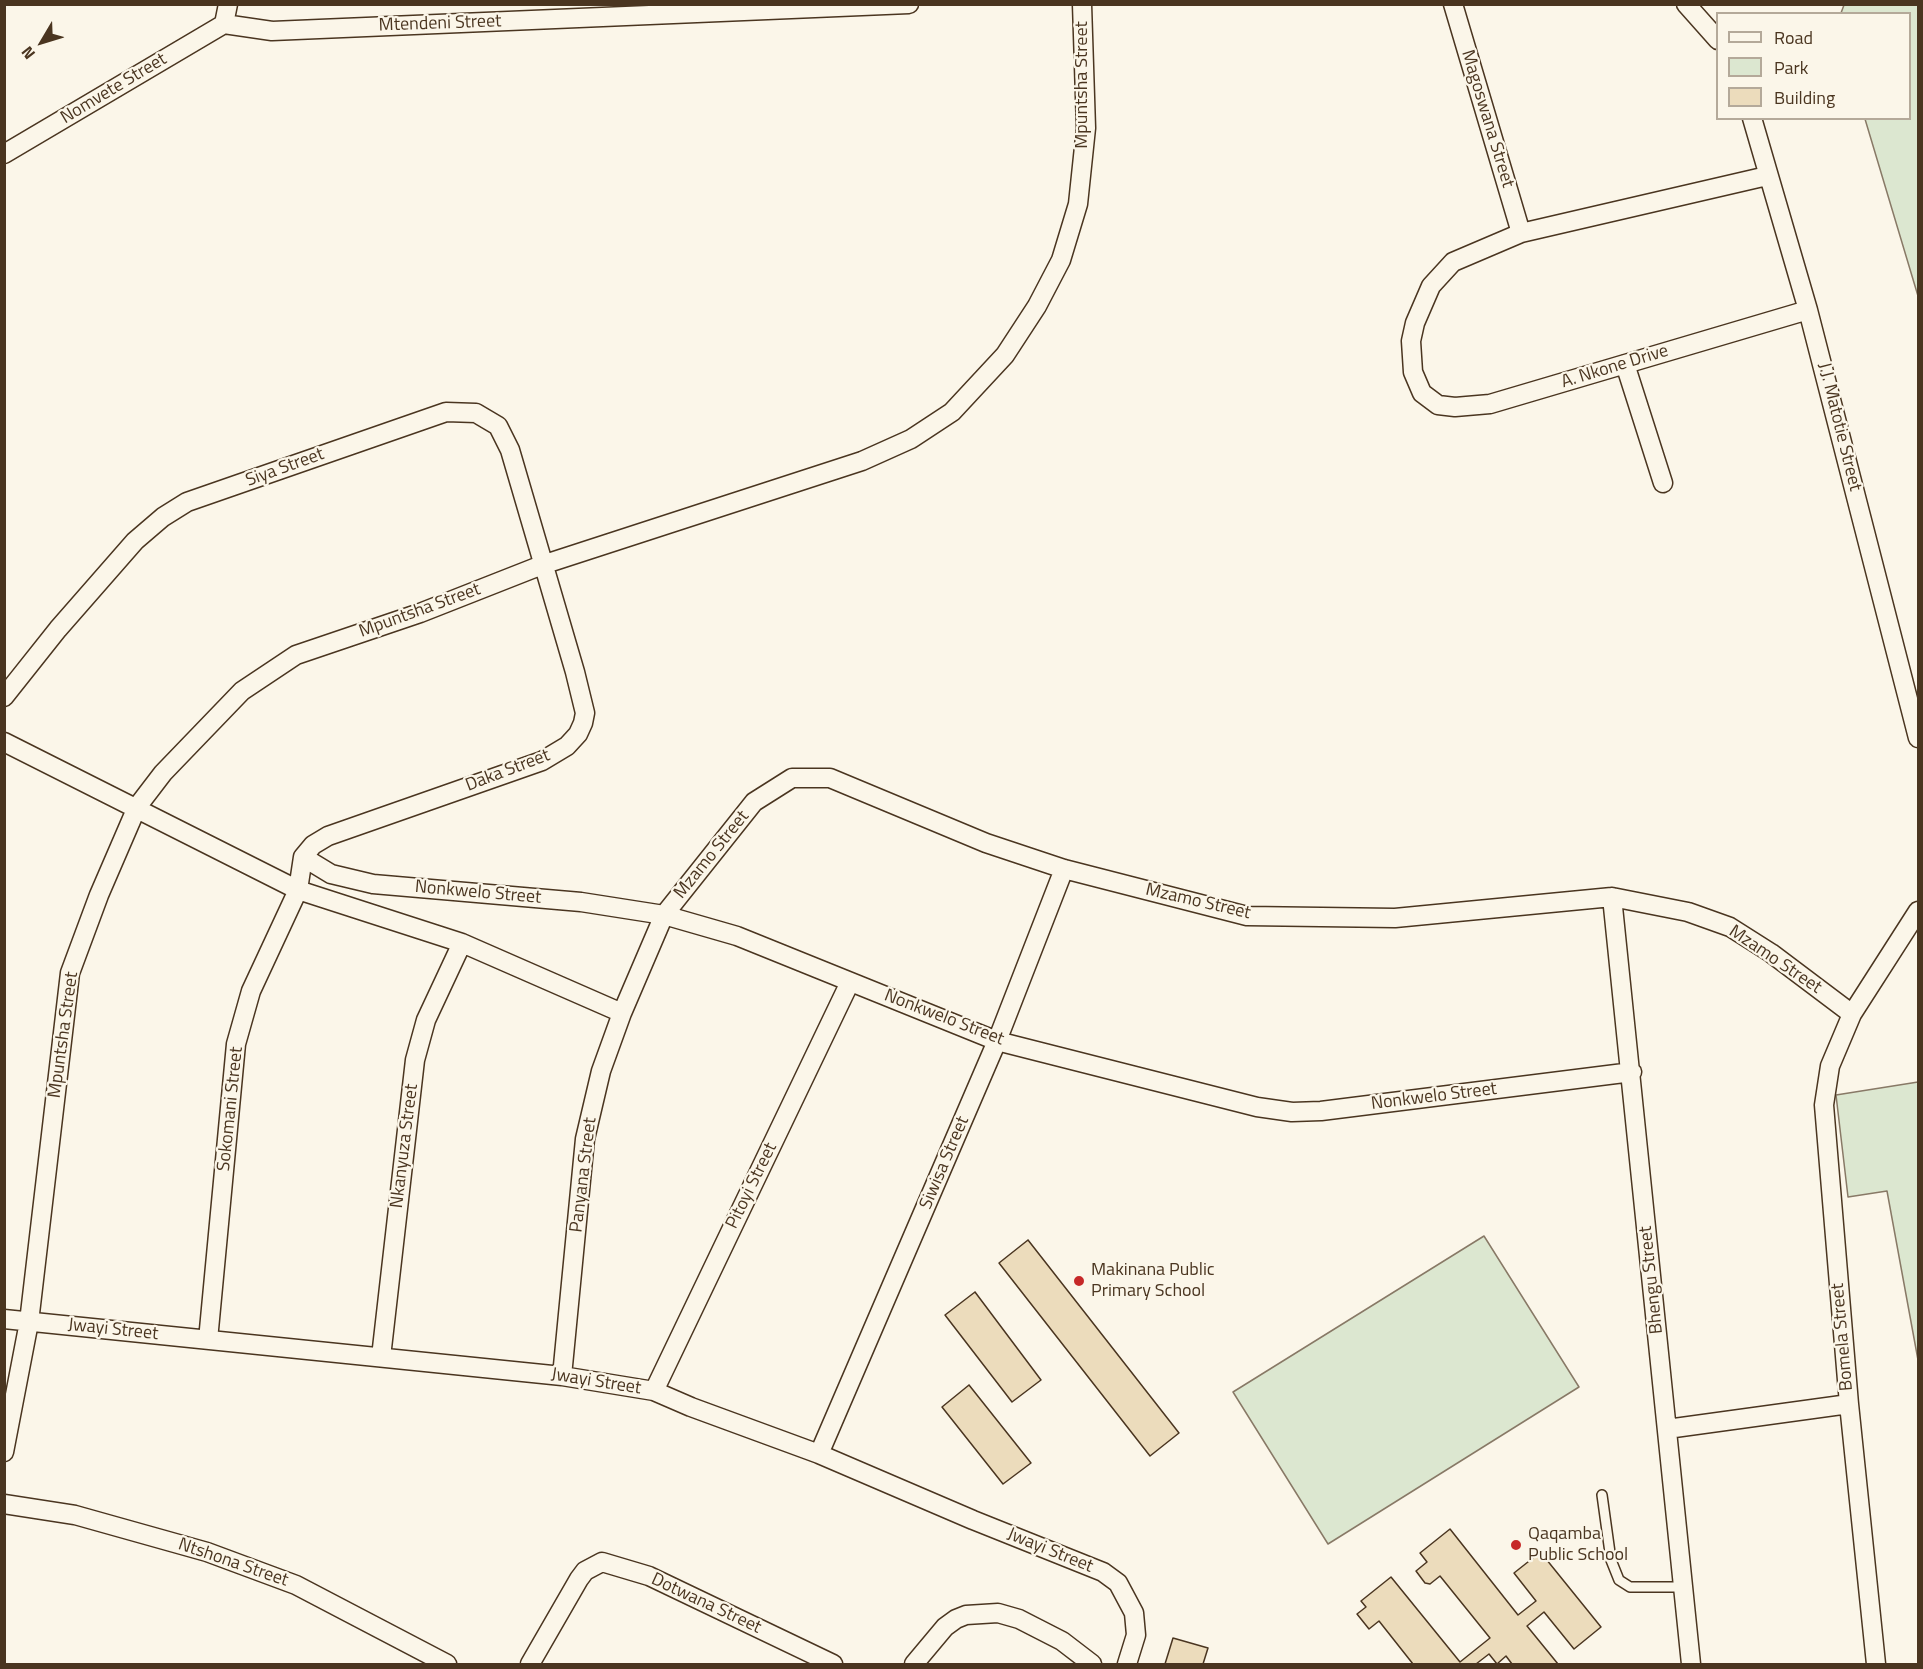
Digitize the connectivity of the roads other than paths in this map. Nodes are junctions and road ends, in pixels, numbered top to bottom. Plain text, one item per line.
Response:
1 (228, 4) edge
2 (909, 4) edge
3 (1082, 4) edge
4 (1453, 4) edge
5 (1686, 4) edge
6 (224, 24) junction
7 (1716, 38) edge
8 (1753, 120) edge
9 (4, 154) edge
10 (1767, 176) junction
11 (1521, 232) junction
12 (1808, 310) junction
13 (1626, 364) junction
14 (1663, 483) dead end
15 (542, 565) junction
16 (4, 697) edge
17 (1918, 738) edge
18 (4, 742) edge
19 (137, 807) junction
20 (303, 857) junction
21 (1064, 869) junction
22 (298, 890) junction
23 (1612, 897) junction
24 (1918, 911) edge
25 (664, 915) junction
26 (462, 943) junction
27 (850, 982) junction
28 (622, 1013) junction
29 (1852, 1014) junction
30 (997, 1041) junction
31 (1632, 1072) junction
32 (4, 1319) edge
33 (28, 1322) junction
34 (208, 1340) junction
35 (381, 1356) junction
36 (562, 1376) junction
37 (654, 1390) junction
38 (1849, 1404) junction
39 (1667, 1429) junction
40 (4, 1452) edge
41 (819, 1454) junction
42 (1602, 1495) dead end
43 (4, 1504) edge
44 (1682, 1587) junction
45 (447, 1665) edge
46 (530, 1665) edge
47 (834, 1665) edge
48 (914, 1665) edge
49 (1092, 1665) edge
50 (1127, 1665) edge
51 (1691, 1665) edge
52 (1876, 1665) edge

1 - 6 street
2 - 6 street, Mtendeni Street
3 - 15 street, Mpuntsha Street
4 - 11 street, Magoswana Street
5 - 7 street
6 - 9 street, Nomvete Street
8 - 10 street, J.J. Matotie Street
10 - 11 street
10 - 12 street, J.J. Matotie Street
11 - 13 street, A. Nkone Drive
12 - 13 street, A. Nkone Drive
12 - 17 street, J.J. Matotie Street
13 - 14 street
15 - 16 street, Siya Street
15 - 19 street, Mpuntsha Street
15 - 20 street, Daka Street
18 - 19 street
19 - 22 street
19 - 33 street, Mpuntsha Street
20 - 22 street
20 - 25 street, Nonkwelo Street
21 - 23 street, Mzamo Street
21 - 25 street, Mzamo Street
21 - 30 street, Siwisa Street
22 - 26 street
22 - 34 street, Sokomani Street
23 - 29 street, Mzamo Street
23 - 31 street, Bhengu Street
24 - 29 street
25 - 27 street, Nonkwelo Street
25 - 28 street, Panyana Street
26 - 28 street
26 - 35 street, Nkanyuza Street
27 - 30 street, Nonkwelo Street
27 - 37 street, Pitoyi Street
28 - 36 street, Panyana Street
29 - 38 street, Bomela Street
30 - 31 street, Nonkwelo Street
30 - 41 street, Siwisa Street
31 - 39 street, Bhengu Street
32 - 33 street, Jwayi Street
33 - 34 street, Jwayi Street
33 - 40 street, Mpuntsha Street
34 - 35 street, Jwayi Street
35 - 36 street, Jwayi Street
36 - 37 street, Jwayi Street
37 - 41 street, Jwayi Street
38 - 39 street
38 - 52 street, Bomela Street
39 - 44 street, Bhengu Street
41 - 50 street, Jwayi Street
42 - 44 lane
43 - 45 street, Ntshona Street
44 - 51 street, Bhengu Street
46 - 47 street, Dotwana Street
48 - 49 street

